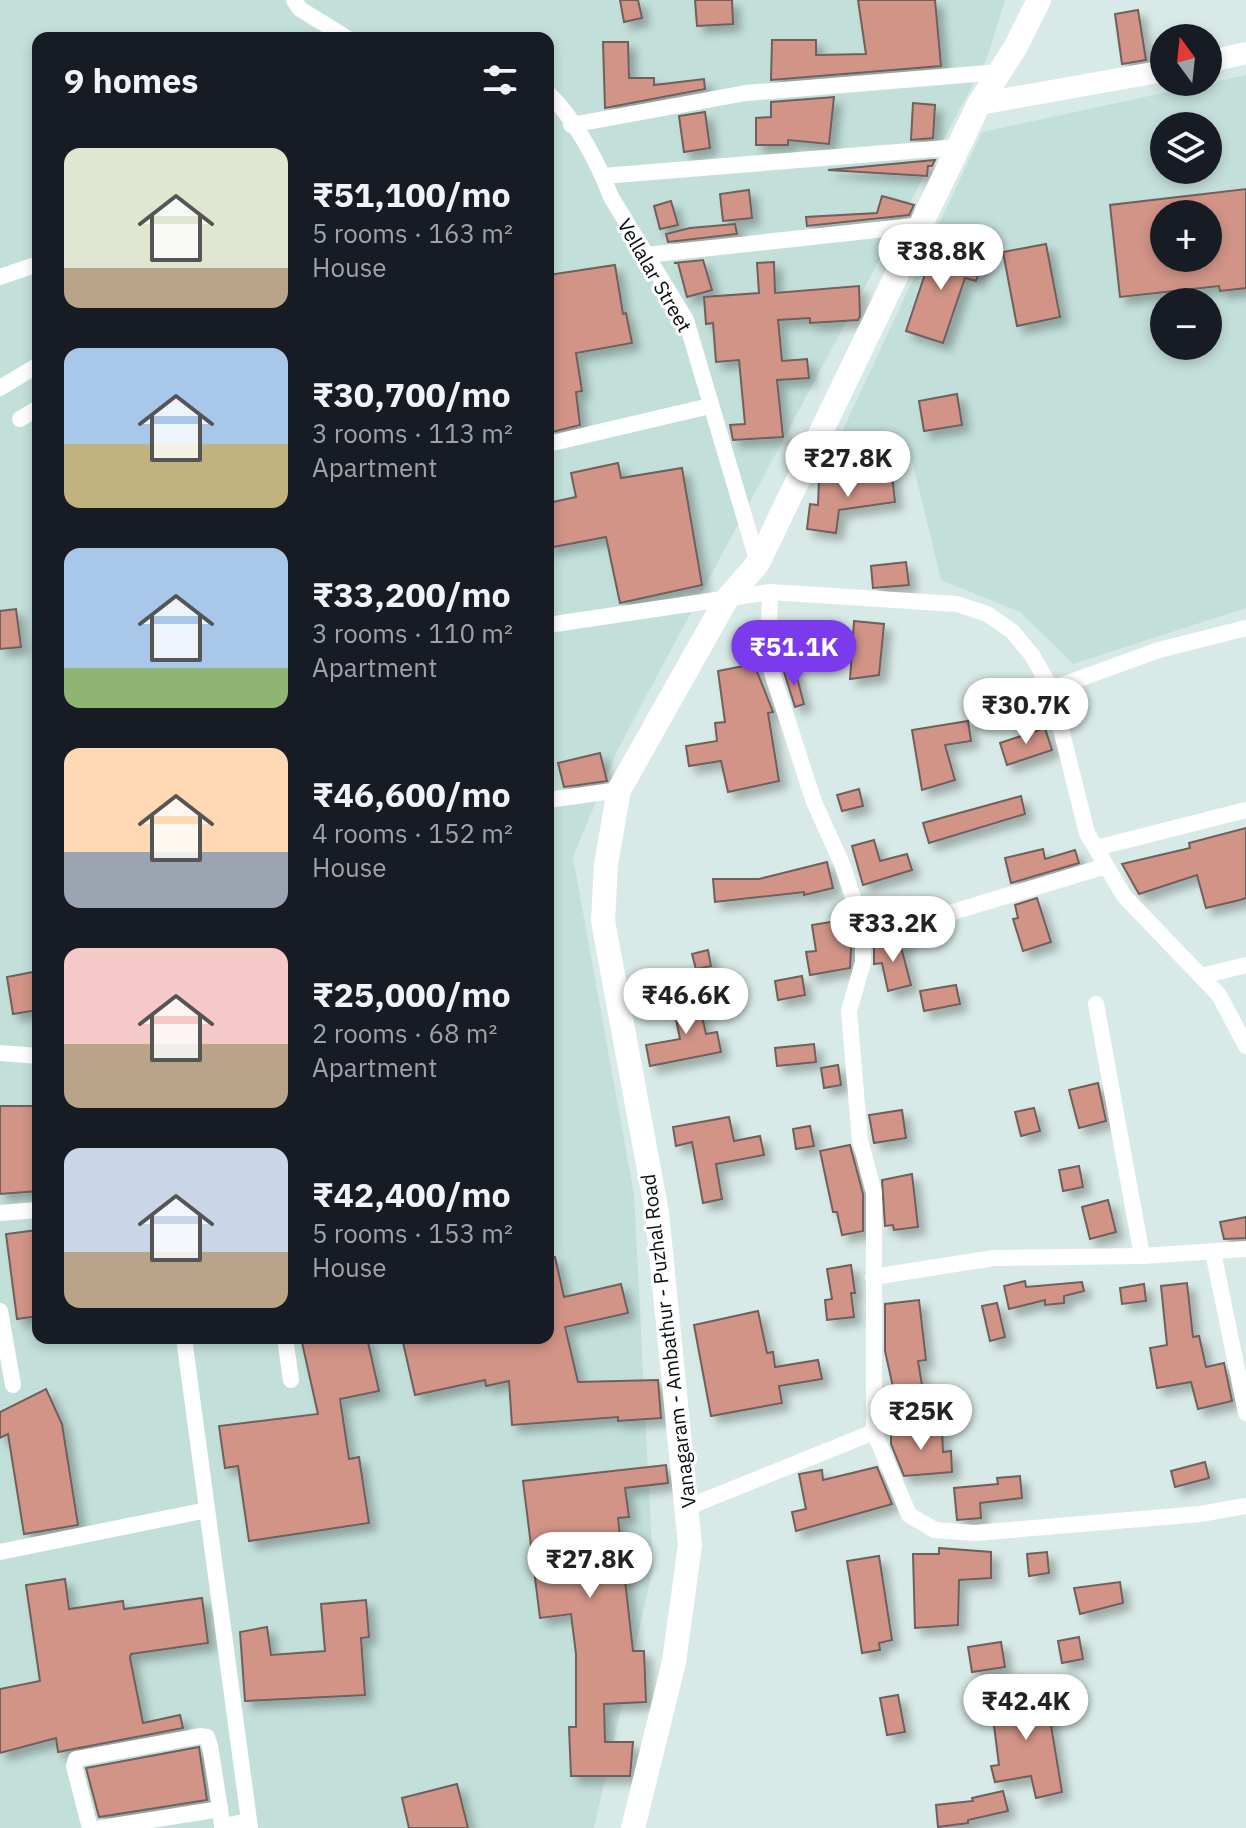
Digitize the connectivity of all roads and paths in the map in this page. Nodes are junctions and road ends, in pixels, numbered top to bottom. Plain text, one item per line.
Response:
1 (294, 0) edge
2 (1039, 0) edge
3 (337, 32) edge
4 (1246, 53) edge
5 (1222, 59) edge
6 (1000, 72) junction
7 (1150, 73) edge
8 (554, 99) edge
9 (979, 104) junction
10 (571, 125) junction
11 (959, 147) junction
12 (603, 176) junction
13 (922, 225) junction
14 (646, 255) junction
15 (32, 266) edge
16 (0, 277) edge
17 (32, 369) edge
18 (0, 388) edge
19 (710, 406) junction
20 (32, 412) edge
21 (20, 419) dead end
22 (554, 443) edge
23 (758, 563) junction
24 (770, 592) junction
25 (726, 600) junction
26 (554, 624) edge
27 (1246, 628) edge
28 (1051, 689) junction
29 (619, 790) junction
30 (554, 799) edge
31 (1246, 810) edge
32 (1096, 848) junction
33 (1106, 866) junction
34 (863, 939) junction
35 (1246, 965) edge
36 (1202, 976) junction
37 (1096, 1004) dead end
38 (1246, 1046) edge
39 (0, 1053) edge
40 (32, 1056) edge
41 (32, 1210) edge
42 (0, 1213) edge
43 (1246, 1249) edge
44 (1213, 1252) junction
45 (1142, 1256) junction
46 (873, 1277) junction
47 (0, 1311) edge
48 (185, 1344) edge
49 (286, 1344) edge
50 (291, 1380) dead end
51 (13, 1385) dead end
52 (1246, 1413) edge
53 (874, 1432) junction
54 (1246, 1506) edge
55 (688, 1507) junction
56 (207, 1510) junction
57 (0, 1552) edge
58 (221, 1821) edge
59 (250, 1824) edge
60 (90, 1828) edge
61 (101, 1828) edge
62 (633, 1828) edge

1 - 3 street
2 - 6 main road, Vanagaram - Ambathur - Puzhal Road
4 - 5 street
6 - 9 main road, Vanagaram - Ambathur - Puzhal Road
6 - 10 street
7 - 9 street
8 - 10 street, Vellalar Street
9 - 11 main road, Vanagaram - Ambathur - Puzhal Road
10 - 12 street, Vellalar Street
11 - 12 street
11 - 13 main road, Vanagaram - Ambathur - Puzhal Road
12 - 14 street, Vellalar Street
13 - 14 street
13 - 23 main road, Vanagaram - Ambathur - Puzhal Road
14 - 19 street, Vellalar Street
15 - 16 street
17 - 18 street
19 - 22 street
19 - 23 street, Vellalar Street
20 - 21 street
23 - 25 main road, Vanagaram - Ambathur - Puzhal Road
24 - 25 street
24 - 28 street
24 - 34 street
25 - 26 street
25 - 29 main road, Vanagaram - Ambathur - Puzhal Road
27 - 28 street
28 - 32 street
29 - 30 street
29 - 55 main road, Vanagaram - Ambathur - Puzhal Road
31 - 32 street
32 - 33 street
33 - 34 street
33 - 36 street
34 - 46 street
35 - 36 street
36 - 38 street
37 - 45 street
39 - 40 street
41 - 42 street
43 - 44 street
44 - 45 street
44 - 52 street
45 - 46 street
46 - 53 street
47 - 51 street
48 - 56 street
49 - 50 street
53 - 54 street
53 - 55 street
55 - 62 main road, Vanagaram - Ambathur - Puzhal Road
56 - 57 street
56 - 59 street
58 - 59 street
58 - 60 street
58 - 61 street

